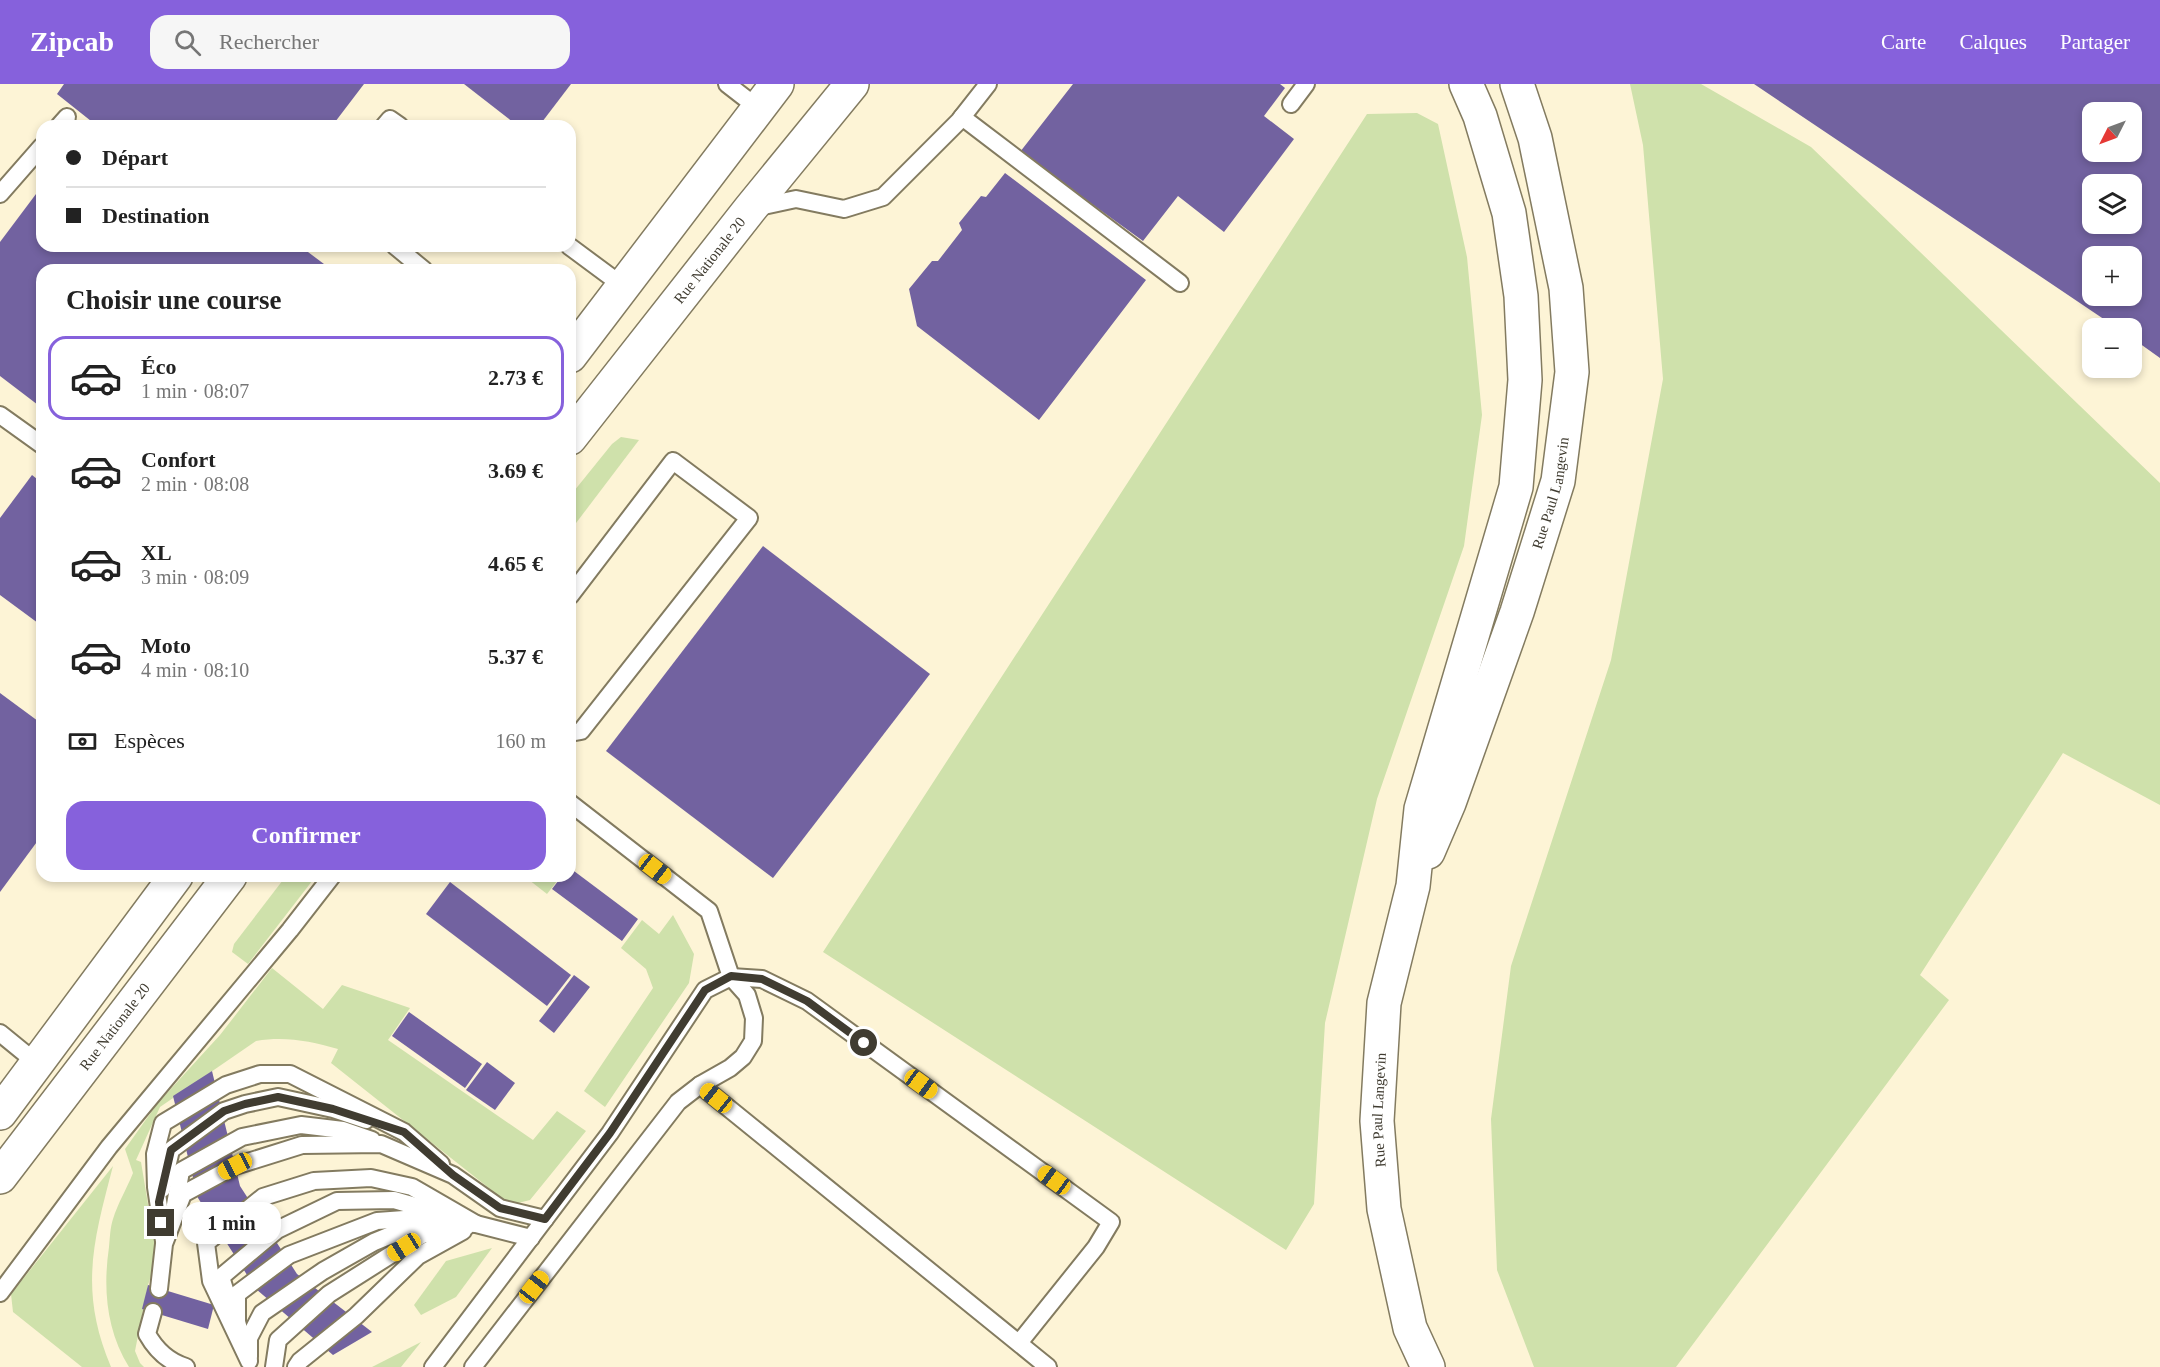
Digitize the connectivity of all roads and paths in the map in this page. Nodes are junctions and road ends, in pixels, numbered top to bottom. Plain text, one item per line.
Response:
1 (727, 84) edge
2 (852, 84) edge
3 (988, 84) edge
4 (1306, 84) edge
5 (1466, 84) edge
6 (1517, 84) edge
7 (768, 96) edge
8 (1291, 104) dead end
9 (962, 117) junction
10 (36, 153) edge
11 (0, 194) edge
12 (750, 209) junction
13 (576, 251) edge
14 (402, 252) edge
15 (417, 264) edge
16 (1180, 283) dead end
17 (623, 286) junction
18 (582, 323) edge
19 (576, 340) edge
20 (0, 415) edge
21 (576, 430) edge
22 (36, 441) edge
23 (576, 588) edge
24 (576, 732) edge
25 (576, 808) edge
26 (172, 882) edge
27 (225, 882) edge
28 (327, 882) edge
29 (1413, 886) junction
30 (731, 976) junction
31 (0, 1033) edge
32 (38, 1064) junction
33 (700, 1085) junction
34 (1, 1109) edge
35 (404, 1132) junction
36 (381, 1144) junction
37 (453, 1175) junction
38 (3, 1177) edge
39 (159, 1202) junction
40 (435, 1217) junction
41 (545, 1219) junction
42 (172, 1223) junction
43 (476, 1224) junction
44 (531, 1238) junction
45 (164, 1244) junction
46 (159, 1289) dead end
47 (0, 1293) edge
48 (153, 1312) dead end
49 (1019, 1343) junction
50 (248, 1359) edge
51 (1425, 1365) edge
52 (186, 1367) edge
53 (274, 1367) edge
54 (296, 1367) edge
55 (433, 1367) edge
56 (473, 1367) edge
57 (1048, 1367) edge

1 - 7 lane
2 - 12 main road, Rue Nationale 20
3 - 9 lane
4 - 8 lane
5 - 29 main road, Rue Paul Langevin
6 - 29 main road, Rue Paul Langevin
7 - 17 main road
9 - 12 lane
9 - 16 lane
10 - 11 lane
12 - 21 main road, Rue Nationale 20
13 - 17 lane
14 - 15 lane
17 - 18 main road
18 - 19 main road
20 - 22 lane
23 - 24 lane
25 - 30 lane
26 - 32 main road
27 - 38 main road, Rue Nationale 20
28 - 47 lane
29 - 51 main road, Rue Paul Langevin
30 - 33 lane
30 - 41 lane
30 - 49 lane
31 - 32 lane
32 - 34 main road
33 - 49 lane
33 - 56 lane
35 - 37 lane
35 - 39 lane
35 - 39 lane
36 - 37 lane
36 - 42 lane
36 - 42 lane
37 - 41 lane
39 - 45 lane
40 - 43 lane
40 - 50 lane
40 - 50 lane
41 - 44 lane
42 - 45 lane
43 - 44 lane
43 - 50 lane
43 - 50 lane
43 - 53 lane
43 - 54 lane
44 - 55 lane
45 - 46 lane
48 - 52 lane
49 - 57 lane

